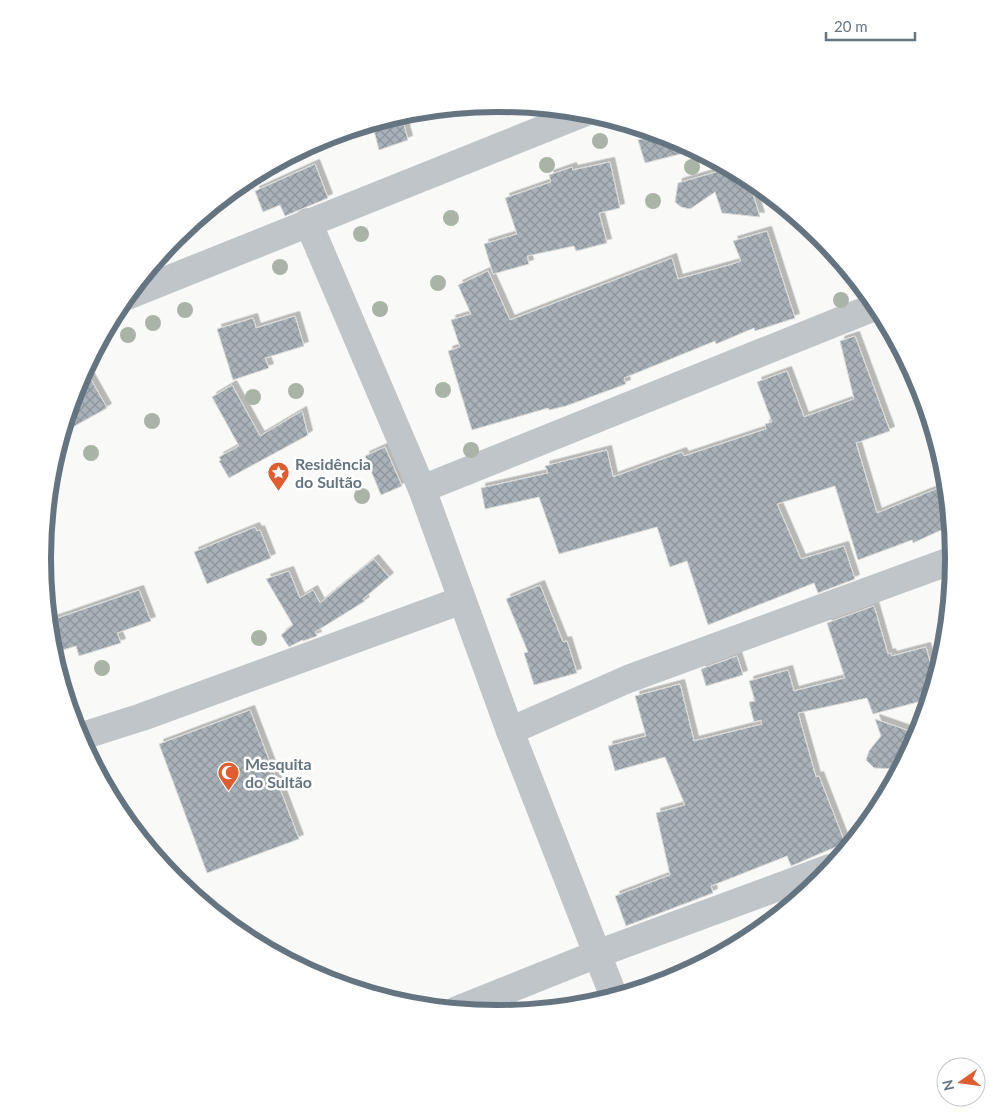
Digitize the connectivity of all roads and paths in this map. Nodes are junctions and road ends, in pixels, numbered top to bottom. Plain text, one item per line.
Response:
1 (571, 118) edge
2 (308, 222) junction
3 (142, 290) edge
4 (869, 309) edge
5 (422, 489) junction
6 (945, 563) edge
7 (462, 600) junction
8 (510, 732) junction
9 (87, 734) edge
10 (814, 874) edge
11 (598, 954) junction
12 (612, 991) edge
13 (472, 1004) edge

1 - 2 street
2 - 3 street
2 - 5 street
4 - 5 street
5 - 7 street
6 - 8 street
7 - 8 street
7 - 9 street
8 - 11 street
10 - 11 street
11 - 12 street
11 - 13 street

